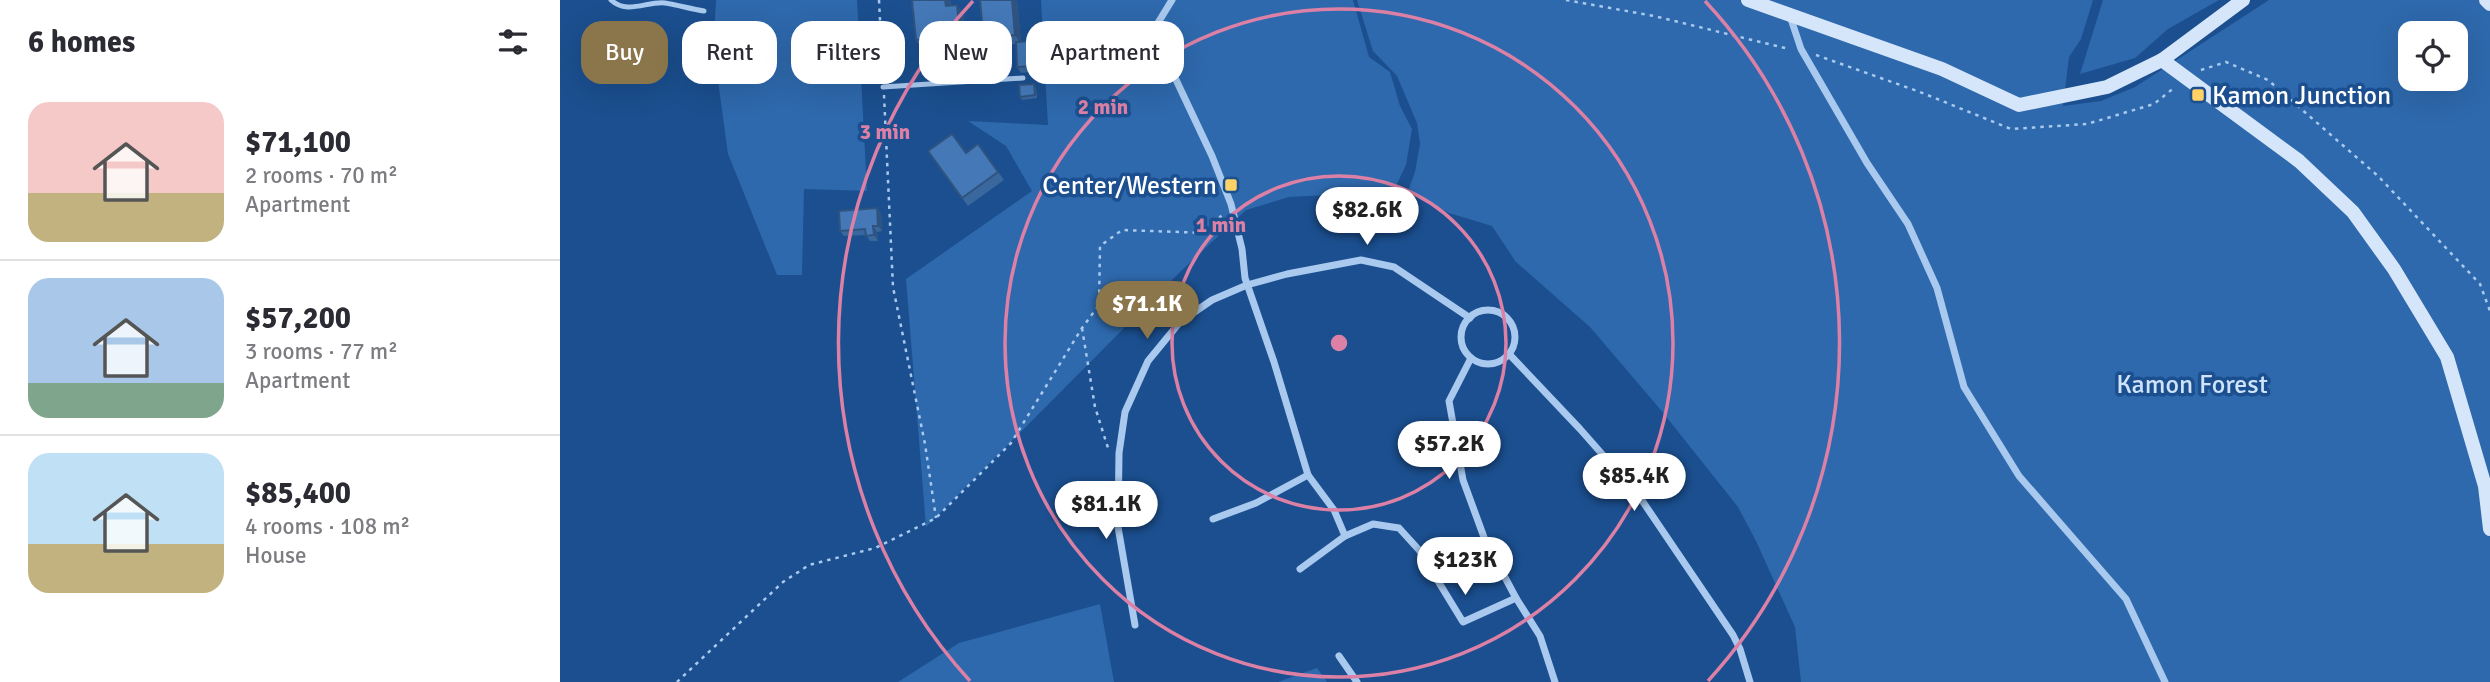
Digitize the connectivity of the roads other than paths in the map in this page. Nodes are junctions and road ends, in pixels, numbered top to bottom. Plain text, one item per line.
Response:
1 (611, 0) edge
2 (1172, 0) edge
3 (1748, 0) edge
4 (2243, 0) edge
5 (2486, 0) edge
6 (2490, 4) edge
7 (704, 11) dead end
8 (1789, 15) junction
9 (2162, 60) junction
10 (1023, 78) dead end
11 (883, 87) road end
12 (1247, 285) junction
13 (1470, 318) junction
14 (1509, 354) junction
15 (1471, 358) junction
16 (1308, 475) junction
17 (1213, 519) dead end
18 (2490, 529) edge
19 (1345, 536) junction
20 (1300, 569) dead end
21 (1516, 598) junction
22 (1135, 625) dead end
23 (1339, 656) dead end
24 (1357, 682) edge
25 (1555, 682) edge
26 (1750, 682) edge
27 (2165, 682) edge

1 - 7 lane
2 - 12 street
3 - 8 main road
4 - 9 main road
5 - 6 main road
8 - 9 main road
8 - 27 street
9 - 18 main road
10 - 11 lane
12 - 13 street
12 - 16 street
12 - 22 street
13 - 14 street
13 - 15 street
14 - 15 street
14 - 26 street
15 - 21 street
16 - 17 street
16 - 19 street
19 - 20 street
19 - 21 street
21 - 25 street
23 - 24 street

